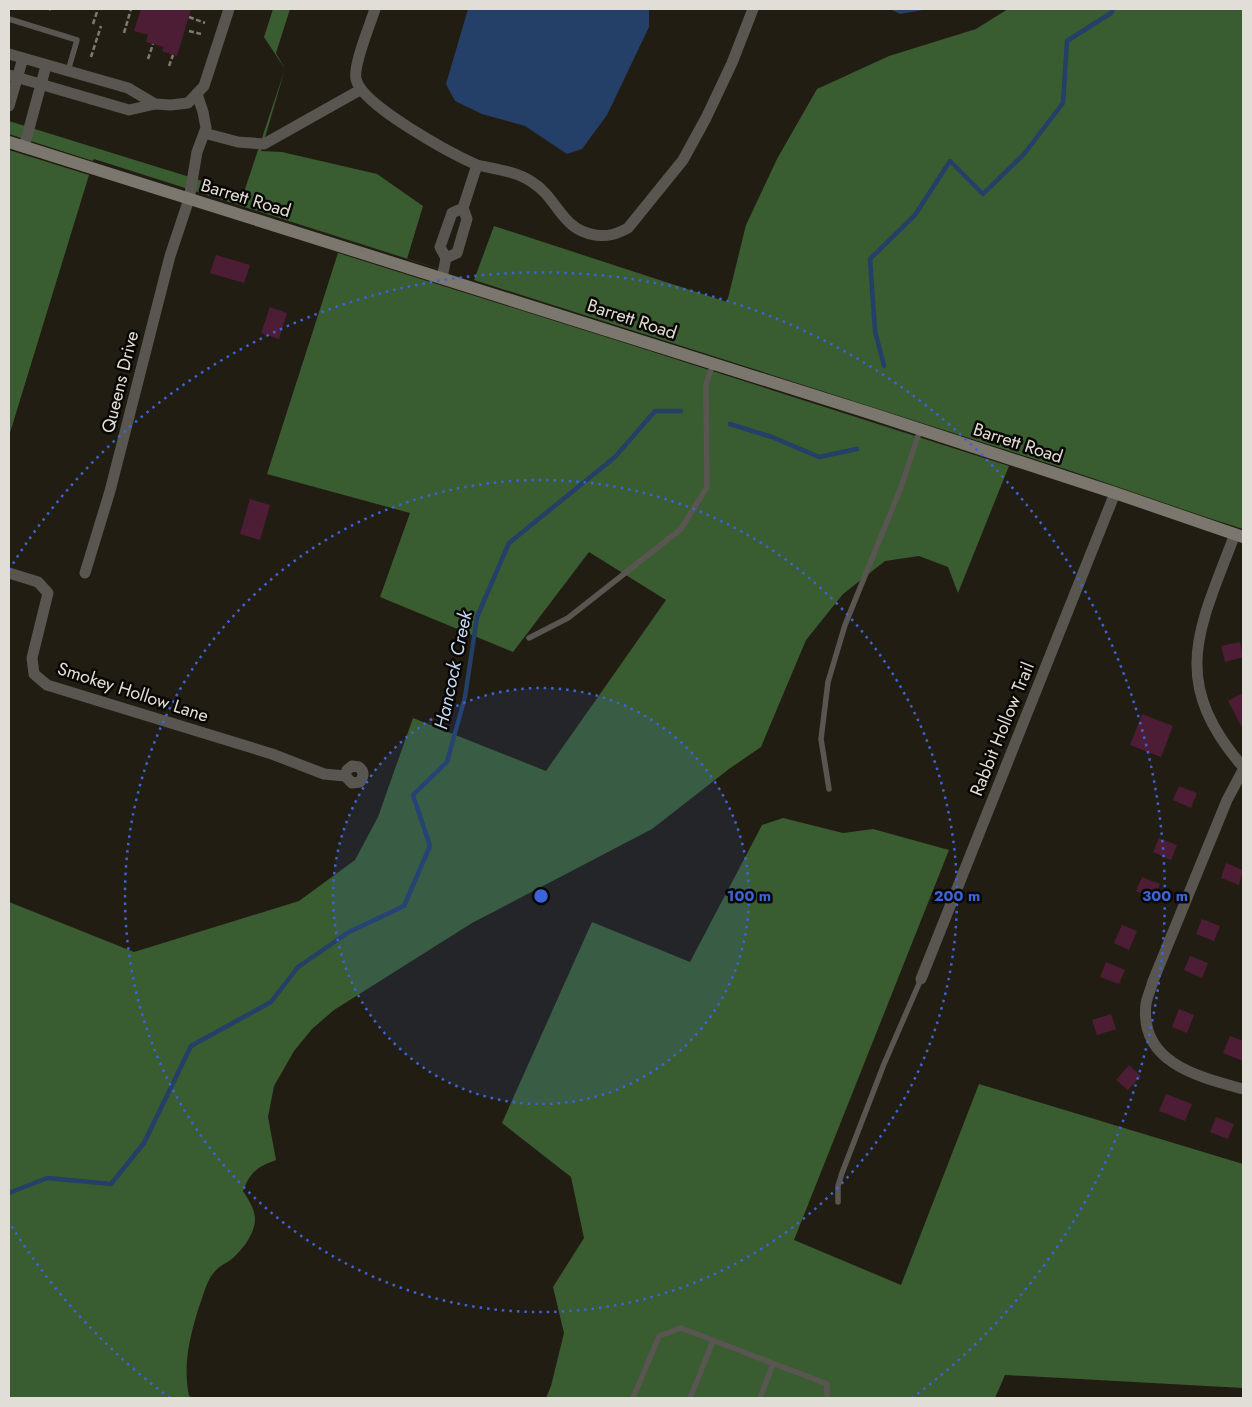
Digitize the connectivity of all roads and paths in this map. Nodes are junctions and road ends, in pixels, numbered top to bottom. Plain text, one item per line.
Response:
1 (98, 9) edge
2 (131, 9) edge
3 (229, 9) edge
4 (375, 9) edge
5 (753, 9) edge
6 (188, 17) dead end
7 (9, 20) edge
8 (204, 23) dead end
9 (93, 24) dead end
10 (101, 26) dead end
11 (189, 31) dead end
12 (124, 33) dead end
13 (201, 34) dead end
14 (153, 44) dead end
15 (9, 54) edge
16 (173, 54) dead end
17 (92, 57) dead end
18 (23, 58) junction
19 (148, 59) dead end
20 (46, 66) junction
21 (169, 66) dead end
22 (68, 72) junction
23 (13, 76) edge
24 (106, 82) junction
25 (41, 84) junction
26 (360, 90) junction
27 (197, 94) junction
28 (100, 103) junction
29 (155, 104) junction
30 (9, 106) edge
31 (204, 133) junction
32 (9, 142) edge
33 (24, 147) junction
34 (477, 165) junction
35 (189, 199) junction
36 (463, 208) junction
37 (446, 258) junction
38 (442, 278) junction
39 (713, 363) junction
40 (920, 430) junction
41 (1115, 493) junction
42 (1239, 536) edge
43 (9, 573) edge
44 (85, 573) dead end
45 (529, 638) dead end
46 (1243, 768) edge
47 (346, 776) dead end
48 (829, 789) dead end
49 (921, 978) joint
50 (1243, 1089) edge
51 (838, 1202) dead end
52 (713, 1341) junction
53 (773, 1364) junction
54 (633, 1398) edge
55 (690, 1398) edge
56 (760, 1398) edge
57 (827, 1398) edge

1 - 9 path
2 - 12 path
3 - 27 street
4 - 26 street
5 - 34 street
6 - 8 path
7 - 22 lane
10 - 17 path
11 - 13 path
14 - 19 path
15 - 18 street
16 - 21 path
18 - 20 street
18 - 23 street
20 - 22 street
20 - 25 street
22 - 24 street
23 - 25 street
23 - 30 street
24 - 28 street
24 - 29 street
25 - 28 street
25 - 33 street
26 - 31 street
26 - 34 street
27 - 29 street
27 - 31 street
28 - 29 street
31 - 35 street, Queens Drive
32 - 33 street, Barrett Road
33 - 35 street, Barrett Road
34 - 36 street
35 - 38 street, Barrett Road
35 - 44 street, Queens Drive
36 - 37 street
36 - 37 street
37 - 38 street
38 - 39 street, Barrett Road
39 - 40 street, Barrett Road
39 - 45 lane
40 - 41 street, Barrett Road
40 - 48 lane
41 - 42 street, Barrett Road
41 - 49 street, Rabbit Hollow Trail
42 - 46 street
43 - 47 street, Smokey Hollow Lane
46 - 50 street
49 - 51 lane
52 - 53 lane
52 - 54 lane
52 - 55 lane
53 - 56 lane
53 - 57 lane

